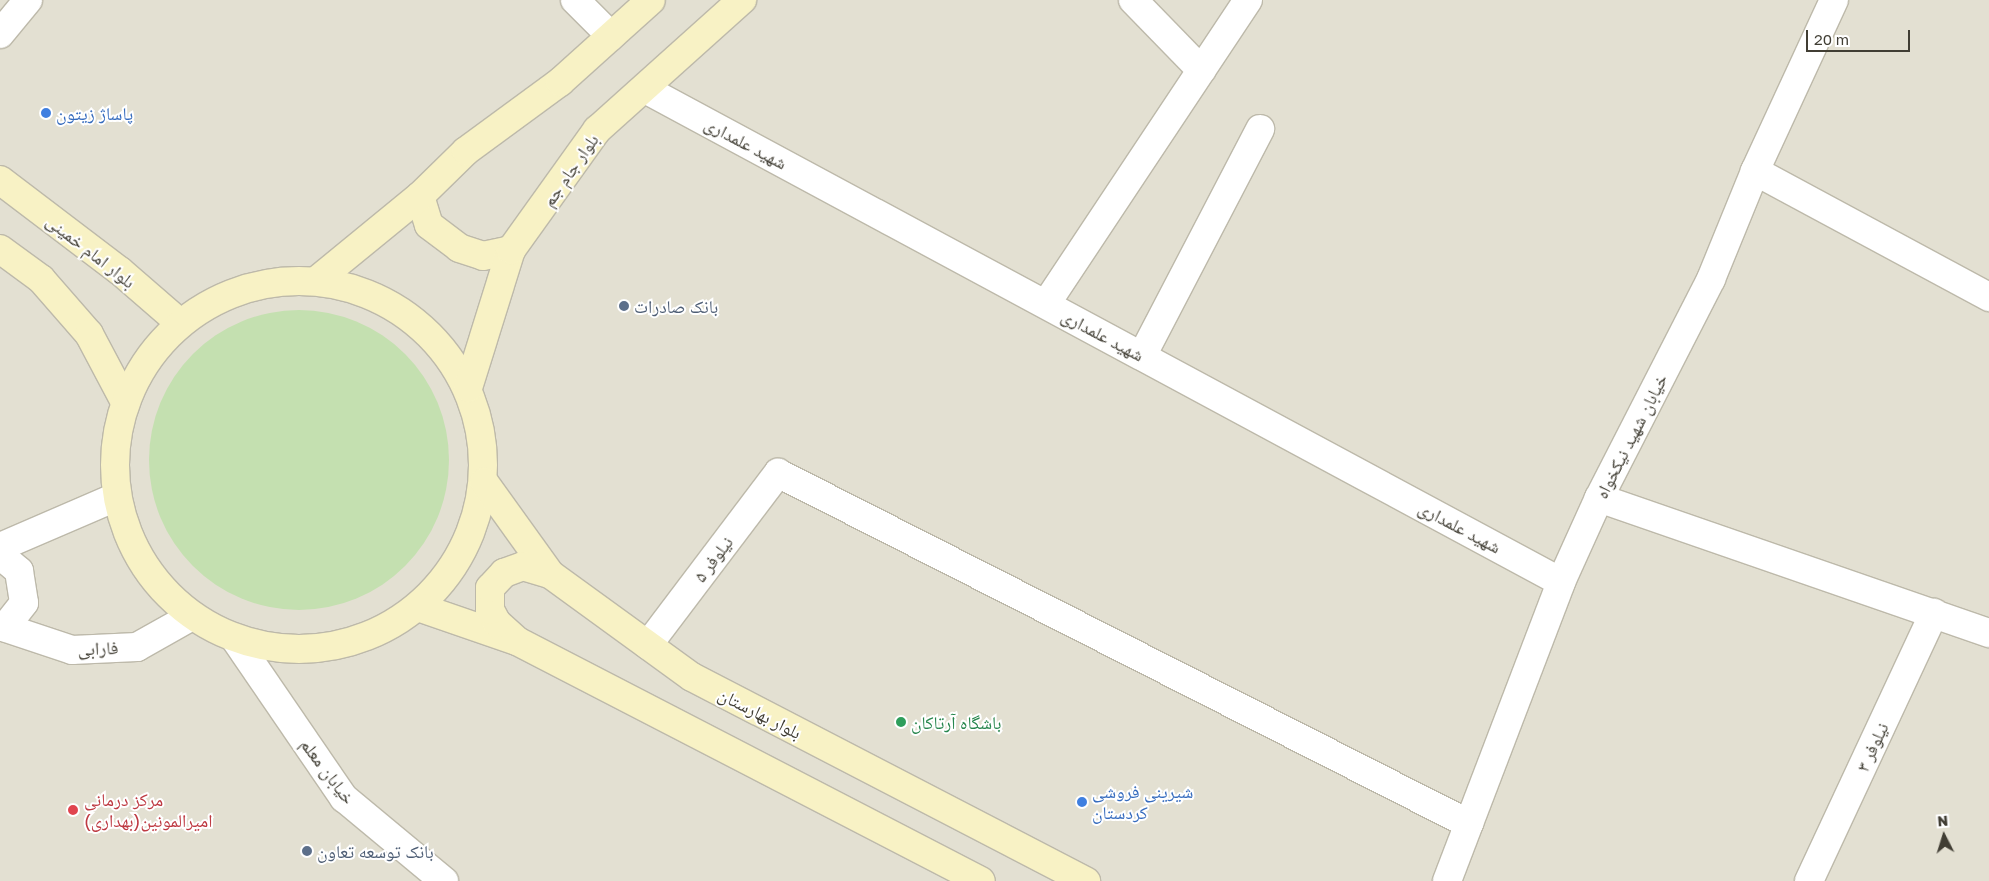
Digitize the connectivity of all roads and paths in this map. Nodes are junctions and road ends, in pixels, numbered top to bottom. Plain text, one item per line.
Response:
1 (28, 0) edge
2 (575, 0) edge
3 (651, 0) edge
4 (742, 0) edge
5 (1133, 0) edge
6 (1248, 0) edge
7 (1834, 0) edge
8 (0, 34) edge
9 (611, 36) junction
10 (1201, 70) junction
11 (645, 89) junction
12 (1260, 129) dead end
13 (1755, 171) junction
14 (0, 180) edge
15 (420, 196) junction
16 (0, 248) edge
17 (511, 250) junction
18 (316, 281) junction
19 (1989, 297) edge
20 (1046, 304) junction
21 (180, 324) junction
22 (1142, 356) junction
23 (468, 388) junction
24 (125, 402) junction
25 (484, 482) junction
26 (116, 497) junction
27 (1598, 498) junction
28 (0, 547) edge
29 (0, 555) edge
30 (550, 574) junction
31 (1561, 582) junction
32 (418, 607) junction
33 (1934, 613) junction
34 (192, 616) junction
35 (2, 627) edge
36 (1989, 633) edge
37 (235, 639) junction
38 (517, 641) junction
39 (648, 645) junction
40 (1469, 824) junction
41 (444, 881) edge
42 (981, 881) edge
43 (1086, 881) edge
44 (1447, 881) edge
45 (1809, 881) edge

1 - 8 street
2 - 9 street
3 - 9 main road
4 - 11 main road, بلوار جام جم
5 - 10 street
6 - 10 street
7 - 13 street, خیابان شهید نیکخواه
9 - 15 main road
10 - 20 street
11 - 17 main road, بلوار جام جم
11 - 20 street, شهید علمداری
12 - 22 street
13 - 19 street
13 - 27 street, خیابان شهید نیکخواه
14 - 21 main road, بلوار امام خمینی
15 - 17 main road
15 - 18 main road
16 - 24 main road
17 - 23 main road, بلوار جام جم
18 - 21 main road
18 - 23 main road
20 - 22 street, شهید علمداری
21 - 24 main road
22 - 31 street, شهید علمداری
23 - 25 main road
24 - 26 main road
25 - 30 main road, بلوار بهارستان
25 - 32 main road
26 - 28 street
26 - 34 main road
27 - 31 street, خیابان شهید نیکخواه
27 - 33 street
29 - 35 street
30 - 38 main road
30 - 39 main road, بلوار بهارستان
31 - 40 street, خیابان شهید نیکخواه
32 - 37 main road
32 - 38 main road
33 - 36 street
33 - 45 street, نیلوفر ۳
34 - 35 street, فارابی
34 - 37 main road
37 - 41 street, خیابان معلم
38 - 42 main road
39 - 40 street, نیلوفر ۵
39 - 43 main road, بلوار بهارستان
40 - 44 street, خیابان شهید نیکخواه

